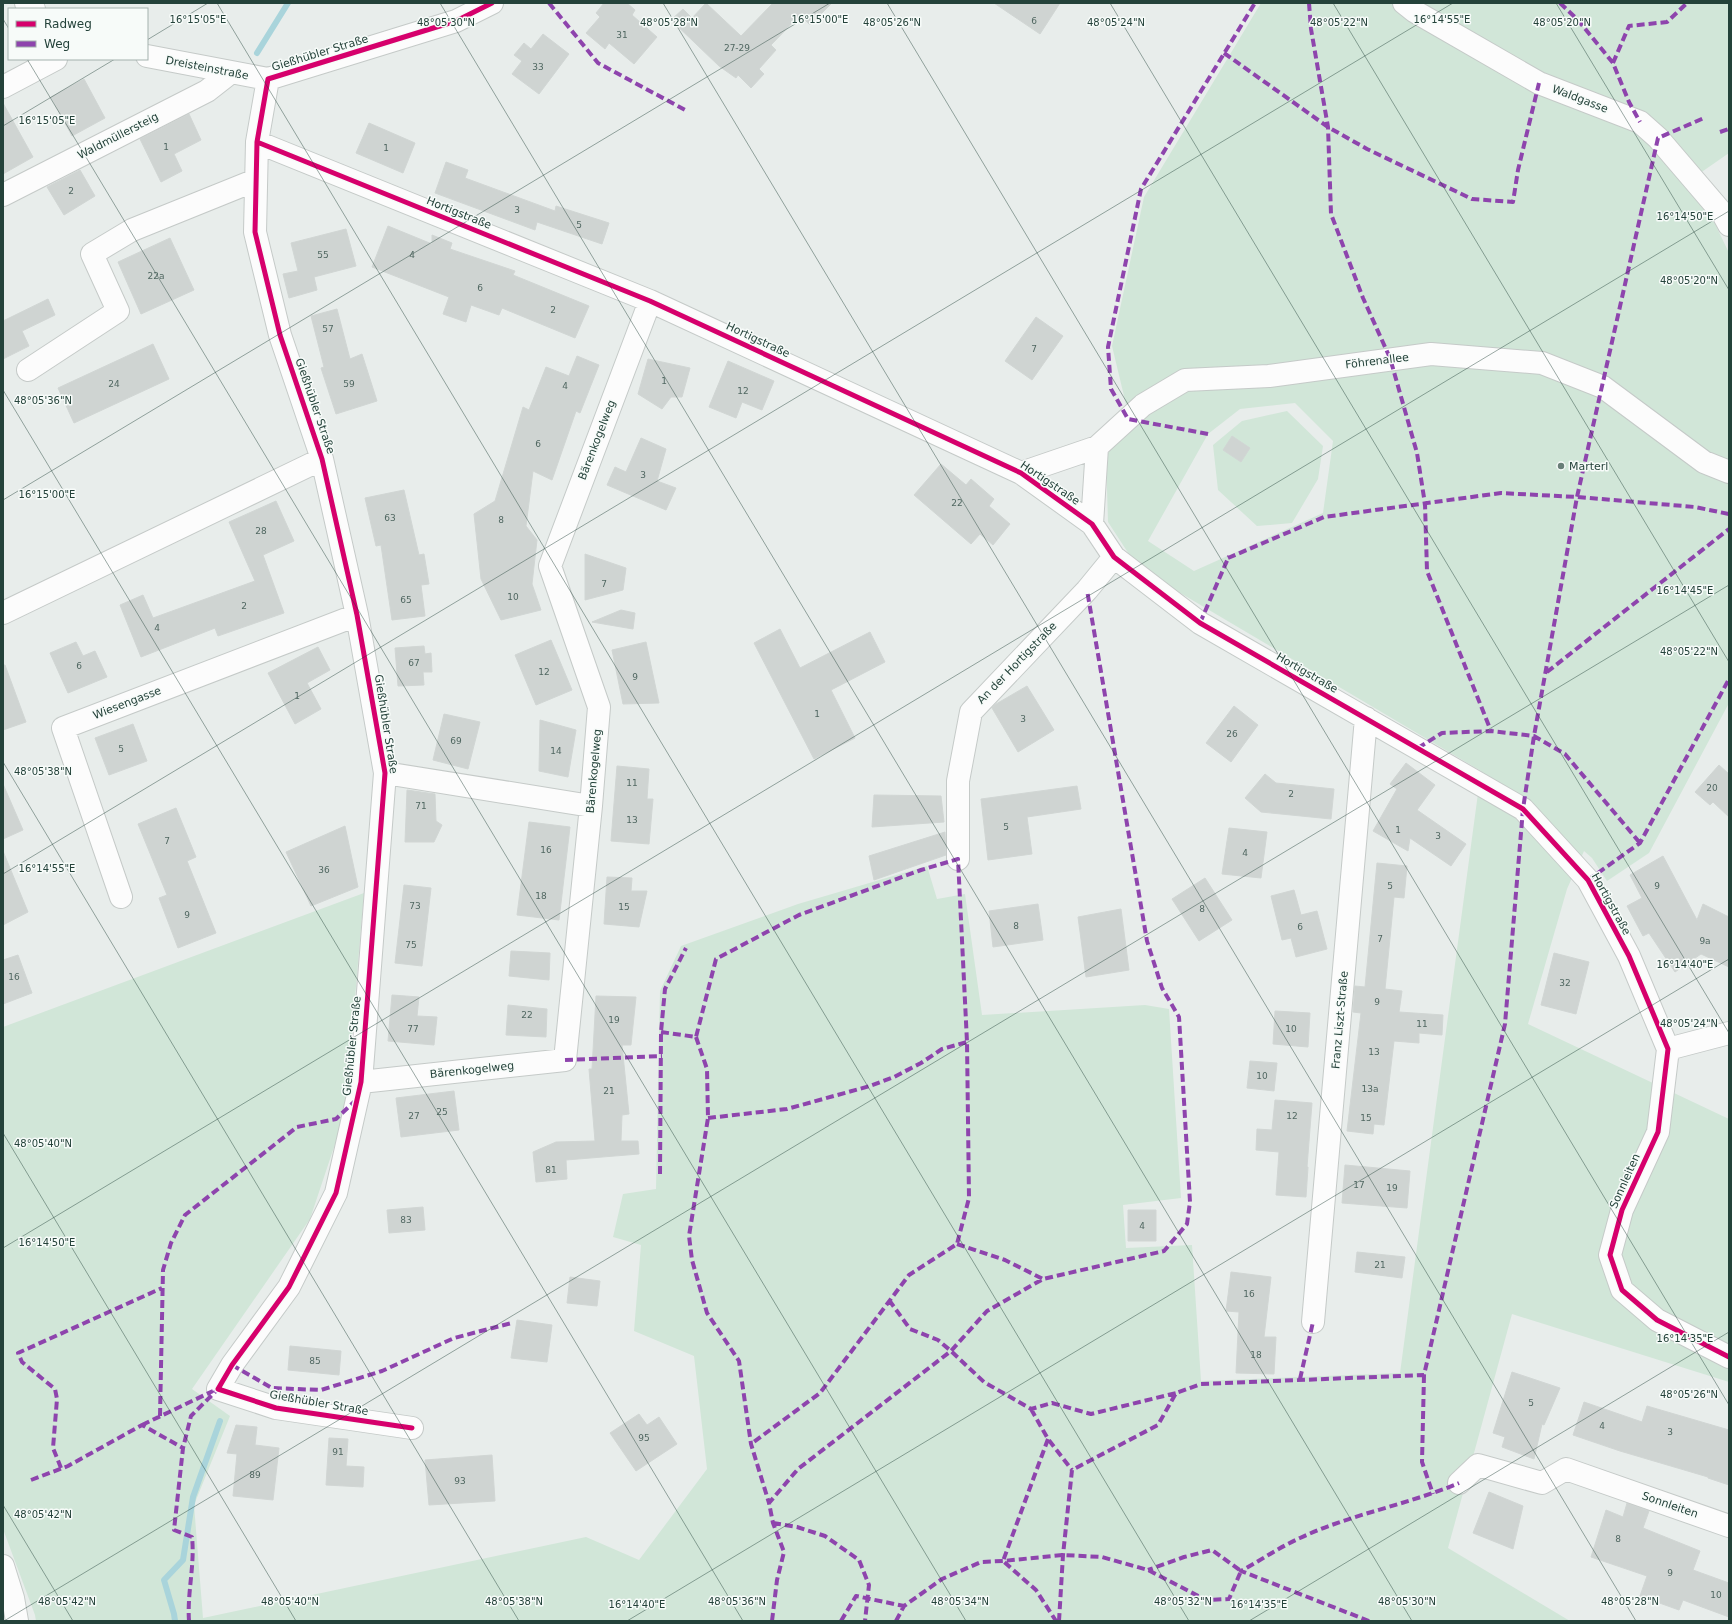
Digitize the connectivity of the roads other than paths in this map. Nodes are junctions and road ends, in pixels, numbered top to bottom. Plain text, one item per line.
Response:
1 (492, 3) edge
2 (1404, 3) edge
3 (148, 56) edge
4 (54, 60) edge
5 (230, 73) junction
6 (268, 79) junction
7 (3, 87) edge
8 (257, 142) junction
9 (256, 180) junction
10 (3, 195) edge
11 (1729, 225) edge
12 (650, 302) junction
13 (28, 370) dead end
14 (1097, 447) junction
15 (322, 459) junction
16 (1729, 472) edge
17 (1021, 473) junction
18 (1092, 524) junction
19 (1114, 557) junction
20 (3, 613) edge
21 (357, 615) junction
22 (1366, 718) junction
23 (385, 774) junction
24 (591, 806) junction
25 (958, 859) dead end
26 (121, 897) dead end
27 (1729, 1033) edge
28 (1668, 1049) junction
29 (361, 1082) junction
30 (1313, 1322) dead end
31 (1729, 1357) edge
32 (412, 1428) dead end
33 (1458, 1483) dead end
34 (1729, 1526) edge
35 (3, 1566) edge
36 (17, 1621) edge

1 - 6 street, Gießhübler Straße
2 - 11 street, Waldgasse
3 - 5 street, Dreisteinstraße
4 - 7 street
5 - 6 street, Dreisteinstraße
5 - 10 street, Waldmüllersteig
6 - 8 street, Gießhübler Straße
8 - 9 street, Gießhübler Straße
8 - 12 street, Hortigstraße
9 - 13 street
9 - 15 street, Gießhübler Straße
12 - 17 street, Hortigstraße
12 - 24 street, Bärenkogelweg
14 - 16 street, Föhrenallee
14 - 17 street, Föhrenallee
14 - 18 street
15 - 20 street
15 - 21 street, Gießhübler Straße
17 - 18 street, Hortigstraße
18 - 19 street, Hortigstraße
19 - 22 street, Hortigstraße
19 - 25 street, An der Hortigstraße
21 - 23 street, Gießhübler Straße
21 - 26 street, Wiesengasse
22 - 28 street, Hortigstraße
22 - 30 street, Franz Liszt-Straße
23 - 24 street
23 - 29 street, Gießhübler Straße
24 - 29 street, Bärenkogelweg
27 - 28 street
28 - 31 street, Sonnleiten
29 - 32 street, Gießhübler Straße
33 - 34 street, Sonnleiten
35 - 36 street

